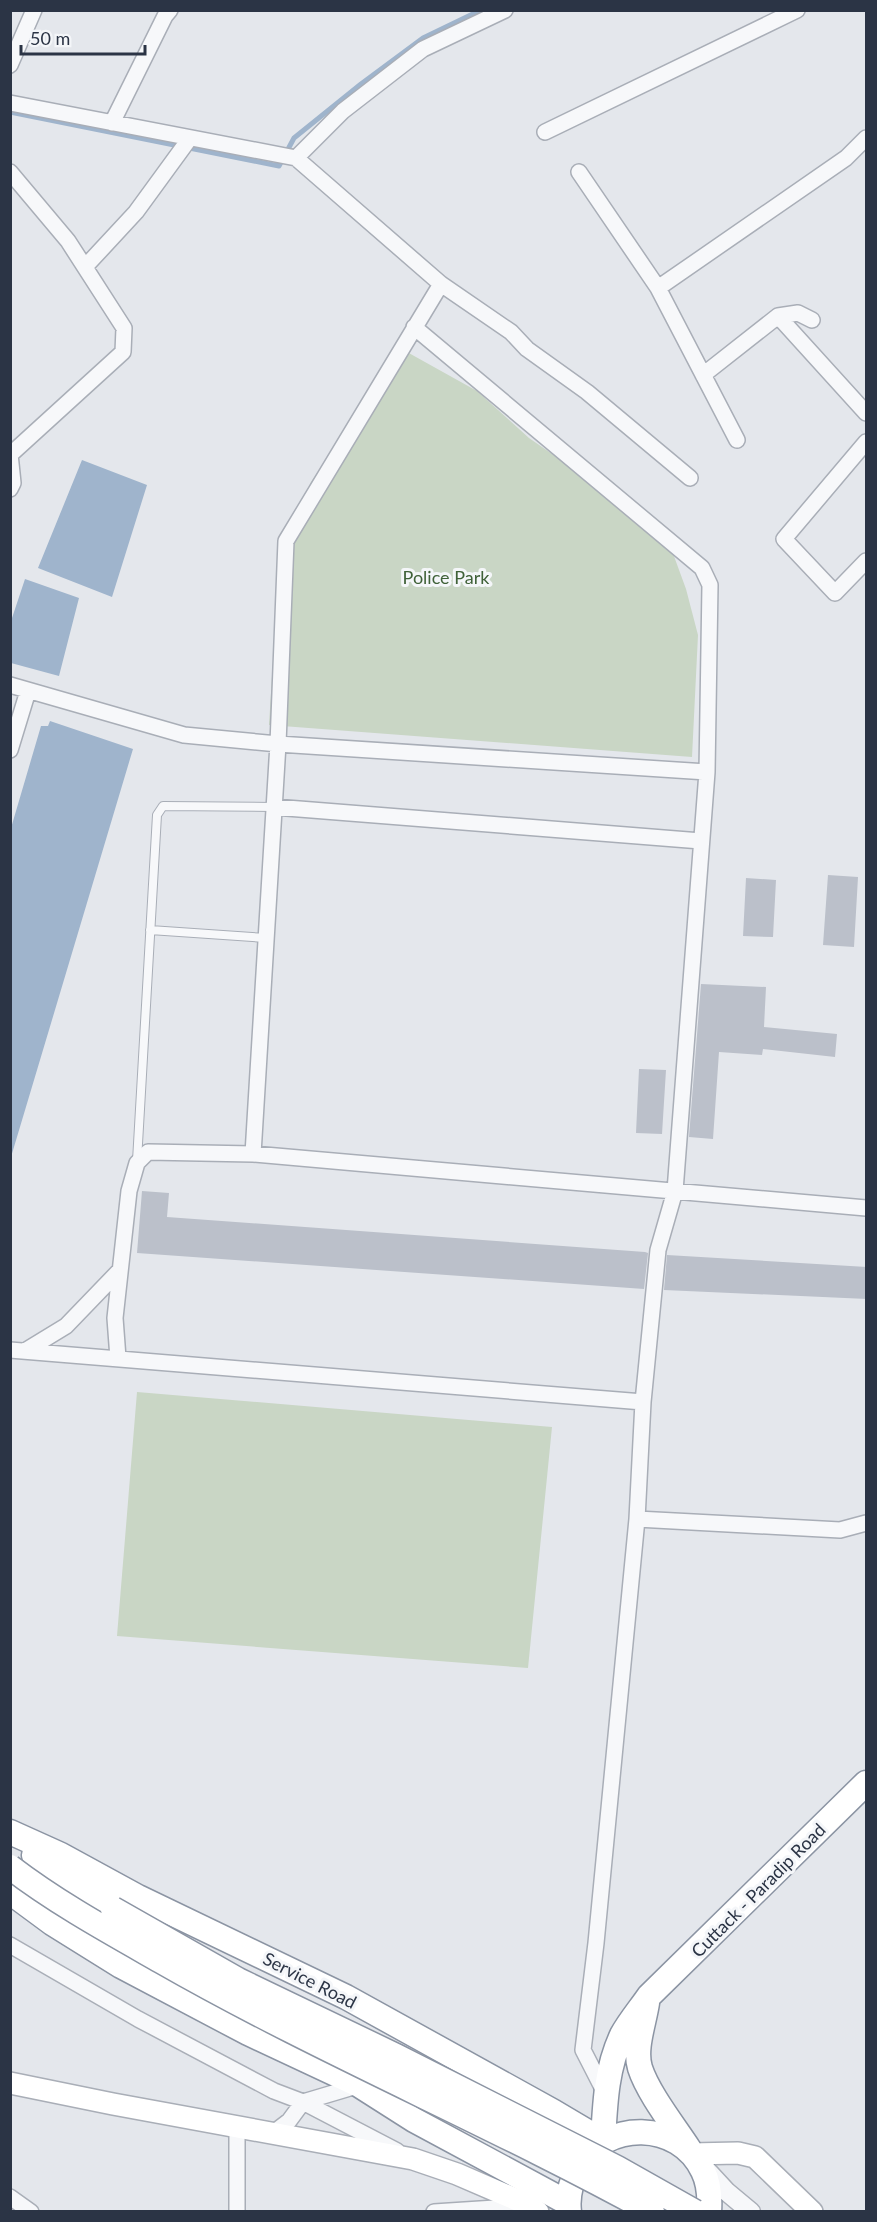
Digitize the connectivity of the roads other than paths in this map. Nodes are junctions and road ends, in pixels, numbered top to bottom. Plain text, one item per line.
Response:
1 (34, 10) edge
2 (170, 10) edge
3 (505, 10) edge
4 (797, 10) edge
5 (10, 65) edge
6 (10, 103) edge
7 (112, 123) junction
8 (545, 132) dead end
9 (190, 138) junction
10 (867, 138) edge
11 (296, 158) junction
12 (10, 172) edge
13 (579, 172) dead end
14 (85, 267) junction
15 (441, 284) junction
16 (658, 288) junction
17 (778, 316) junction
18 (812, 320) dead end
19 (414, 327) junction
20 (703, 375) junction
21 (867, 413) edge
22 (737, 440) dead end
23 (867, 442) edge
24 (11, 454) edge
25 (690, 478) dead end
26 (10, 489) edge
27 (867, 561) edge
28 (10, 685) edge
29 (28, 691) junction
30 (278, 744) junction
31 (10, 750) edge
32 (707, 772) junction
33 (274, 807) junction
34 (701, 841) junction
35 (150, 930) junction
36 (266, 938) junction
37 (253, 1154) junction
38 (137, 1162) junction
39 (675, 1191) junction
40 (867, 1208) edge
41 (119, 1271) junction
42 (18, 1351) edge
43 (118, 1358) junction
44 (643, 1402) junction
45 (637, 1519) junction
46 (867, 1523) edge
47 (867, 1783) edge
48 (10, 1832) edge
49 (10, 1837) edge
50 (10, 1867) edge
51 (10, 1892) edge
52 (10, 1946) edge
53 (649, 1996) junction
54 (10, 2083) edge
55 (359, 2085) junction
56 (605, 2093) junction
57 (303, 2102) junction
58 (237, 2127) junction
59 (272, 2134) junction
60 (603, 2141) junction
61 (691, 2154) junction
62 (413, 2159) junction
63 (575, 2174) junction
64 (10, 2197) edge
65 (569, 2207) edge
66 (534, 2208) edge
67 (31, 2211) edge
68 (237, 2211) edge
69 (434, 2211) edge
70 (651, 2211) edge
71 (695, 2211) edge
72 (709, 2211) edge
73 (751, 2211) edge
74 (812, 2211) edge

1 - 5 street
2 - 7 street
3 - 11 street
4 - 8 street
6 - 7 street
7 - 9 street
9 - 11 street
9 - 14 street
10 - 16 street
11 - 15 street
12 - 14 street
13 - 16 street
14 - 24 street
15 - 19 street
15 - 25 street
16 - 20 street
17 - 18 street
17 - 20 street
17 - 21 street
19 - 30 street
19 - 32 street
20 - 22 street
23 - 27 street
24 - 26 street
28 - 29 street
29 - 30 street
29 - 31 street
30 - 32 street
30 - 33 street
32 - 34 street
33 - 34 street
33 - 35 lane
33 - 36 street
34 - 39 street
35 - 36 lane
35 - 38 lane
36 - 37 street
37 - 38 street
37 - 39 street
38 - 41 street
39 - 40 street
39 - 44 street
41 - 42 street
41 - 43 street
42 - 43 street
43 - 44 street
44 - 45 street
45 - 46 street
45 - 56 street
47 - 53 highway, Cuttack - Paradip Road
48 - 60 highway, Service Road
49 - 71 highway, bridge
50 - 70 highway, bridge
51 - 55 highway
52 - 57 street
53 - 56 highway, Cuttack - Paradip Road
53 - 61 highway
54 - 58 main road
55 - 57 street
55 - 63 street
55 - 65 highway
56 - 60 highway, Cuttack - Paradip Road
57 - 59 street
57 - 62 street
58 - 59 main road
58 - 68 street
59 - 62 main road
60 - 61 highway
60 - 63 highway
61 - 72 highway
61 - 73 street
61 - 74 main road
62 - 66 main road
63 - 65 highway
64 - 67 street
66 - 69 street

